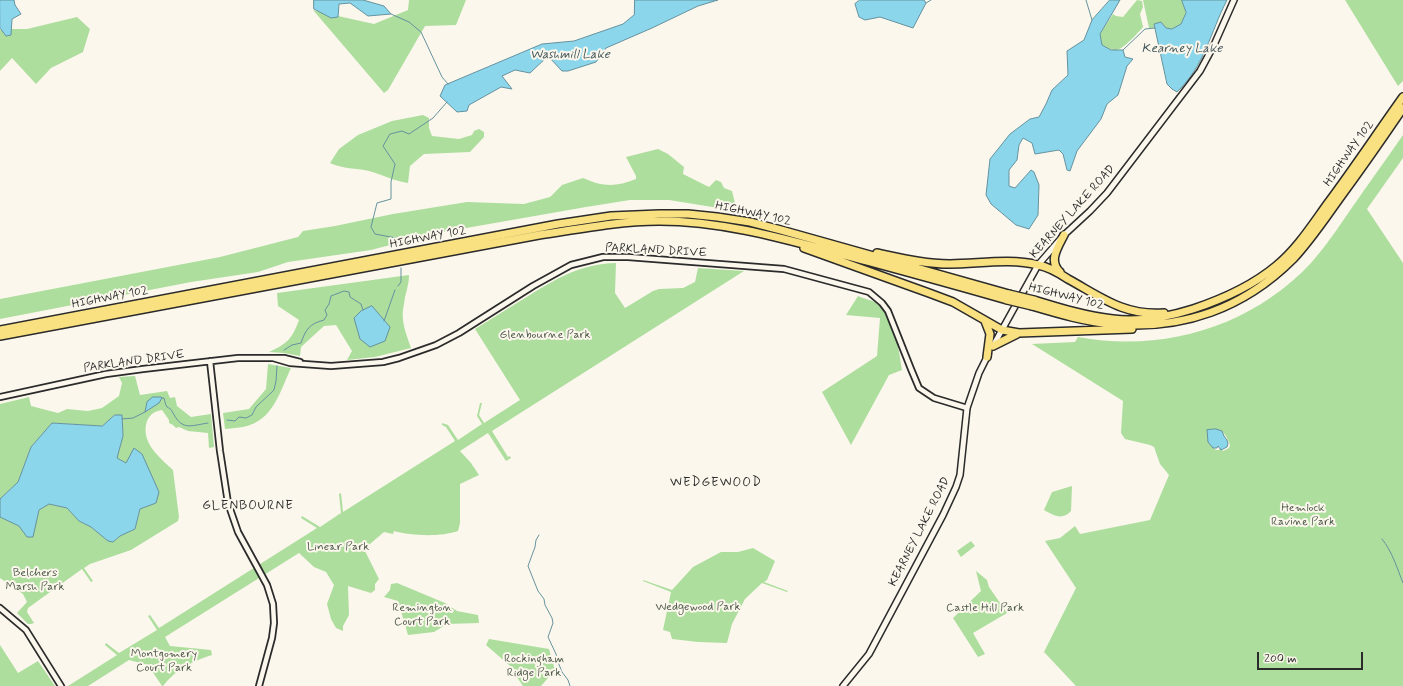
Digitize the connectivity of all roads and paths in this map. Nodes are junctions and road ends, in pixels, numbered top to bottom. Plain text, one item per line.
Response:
1 (1234, 0) edge
2 (1403, 97) edge
3 (1403, 108) edge
4 (769, 235) junction
5 (797, 235) junction
6 (1064, 235) junction
7 (1038, 264) junction
8 (1064, 276) junction
9 (1008, 297) junction
10 (1033, 303) junction
11 (1192, 309) junction
12 (984, 321) junction
13 (1174, 323) junction
14 (0, 330) edge
15 (1002, 330) junction
16 (1019, 334) junction
17 (0, 336) edge
18 (993, 346) junction
19 (987, 357) junction
20 (210, 361) junction
21 (0, 397) edge
22 (967, 408) junction
23 (0, 608) edge
24 (62, 686) edge
25 (259, 686) edge
26 (843, 686) edge

1 - 6 main road, KEARNEY LAKE ROAD
2 - 11 highway, HIGHWAY 102
3 - 13 highway, HIGHWAY 102
4 - 9 highway, HIGHWAY 102
4 - 12 highway
4 - 17 highway, HIGHWAY 102
5 - 7 highway
5 - 9 highway, HIGHWAY 102
5 - 14 highway, HIGHWAY 102
6 - 7 main road, KEARNEY LAKE ROAD
6 - 8 highway
7 - 8 highway
7 - 15 main road, KEARNEY LAKE ROAD
8 - 11 highway
9 - 10 highway, HIGHWAY 102, bridge
10 - 11 highway, HIGHWAY 102
10 - 13 highway, HIGHWAY 102
12 - 15 highway
12 - 19 highway
13 - 16 highway
15 - 16 highway
15 - 18 main road, KEARNEY LAKE ROAD
16 - 18 highway
18 - 19 main road, KEARNEY LAKE ROAD
19 - 22 main road, KEARNEY LAKE ROAD
20 - 21 street, PARKLAND DRIVE
20 - 22 street, PARKLAND DRIVE
20 - 25 street
22 - 26 main road, KEARNEY LAKE ROAD
23 - 24 street

